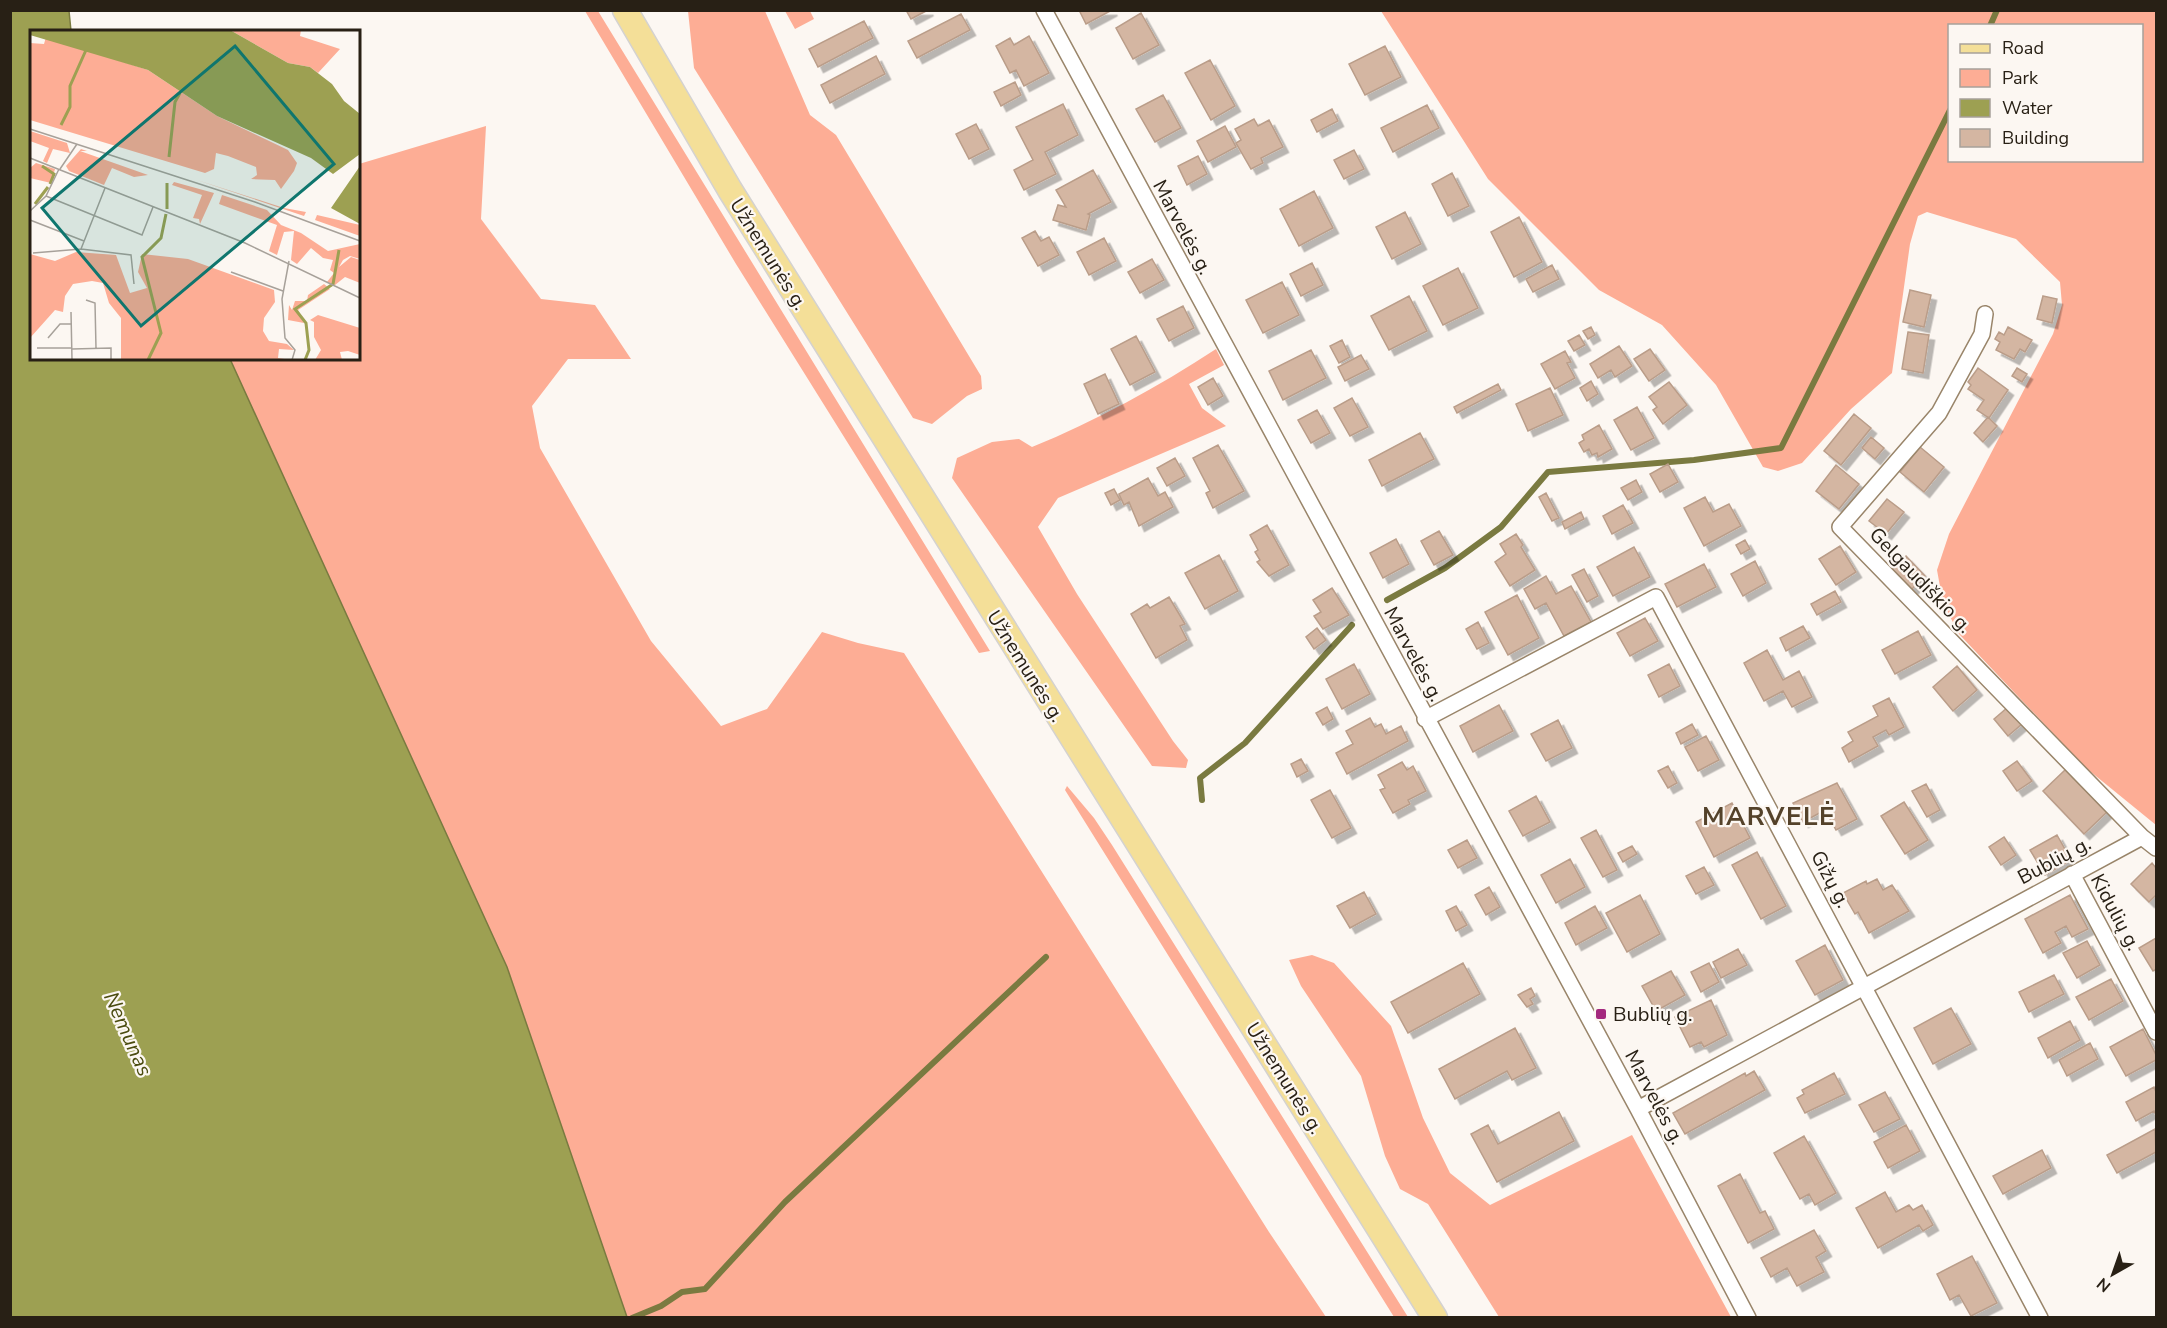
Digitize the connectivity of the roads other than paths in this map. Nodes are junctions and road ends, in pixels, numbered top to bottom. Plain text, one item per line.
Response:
1 (625, 10) edge
2 (1044, 10) edge
3 (1985, 314) dead end
4 (1425, 719) junction
5 (2142, 837) junction
6 (2157, 848) edge
7 (2072, 874) junction
8 (1865, 986) junction
9 (2157, 1032) edge
10 (1638, 1109) junction
11 (1435, 1317) edge
12 (1748, 1317) edge
13 (2040, 1317) edge

1 - 11 main road, Užnemunės g.
2 - 4 street, Marvelės g.
3 - 5 street, Gelgaudiškio g.
4 - 8 street, Gižų g.
4 - 10 street, Marvelės g.
5 - 6 street, Gelgaudiškio g.
5 - 7 street, Bublių g.
7 - 8 street, Bublių g.
7 - 9 street, Kidulių g.
8 - 10 street, Bublių g.
8 - 13 street, Gižų g.
10 - 12 street, Marvelės g.

